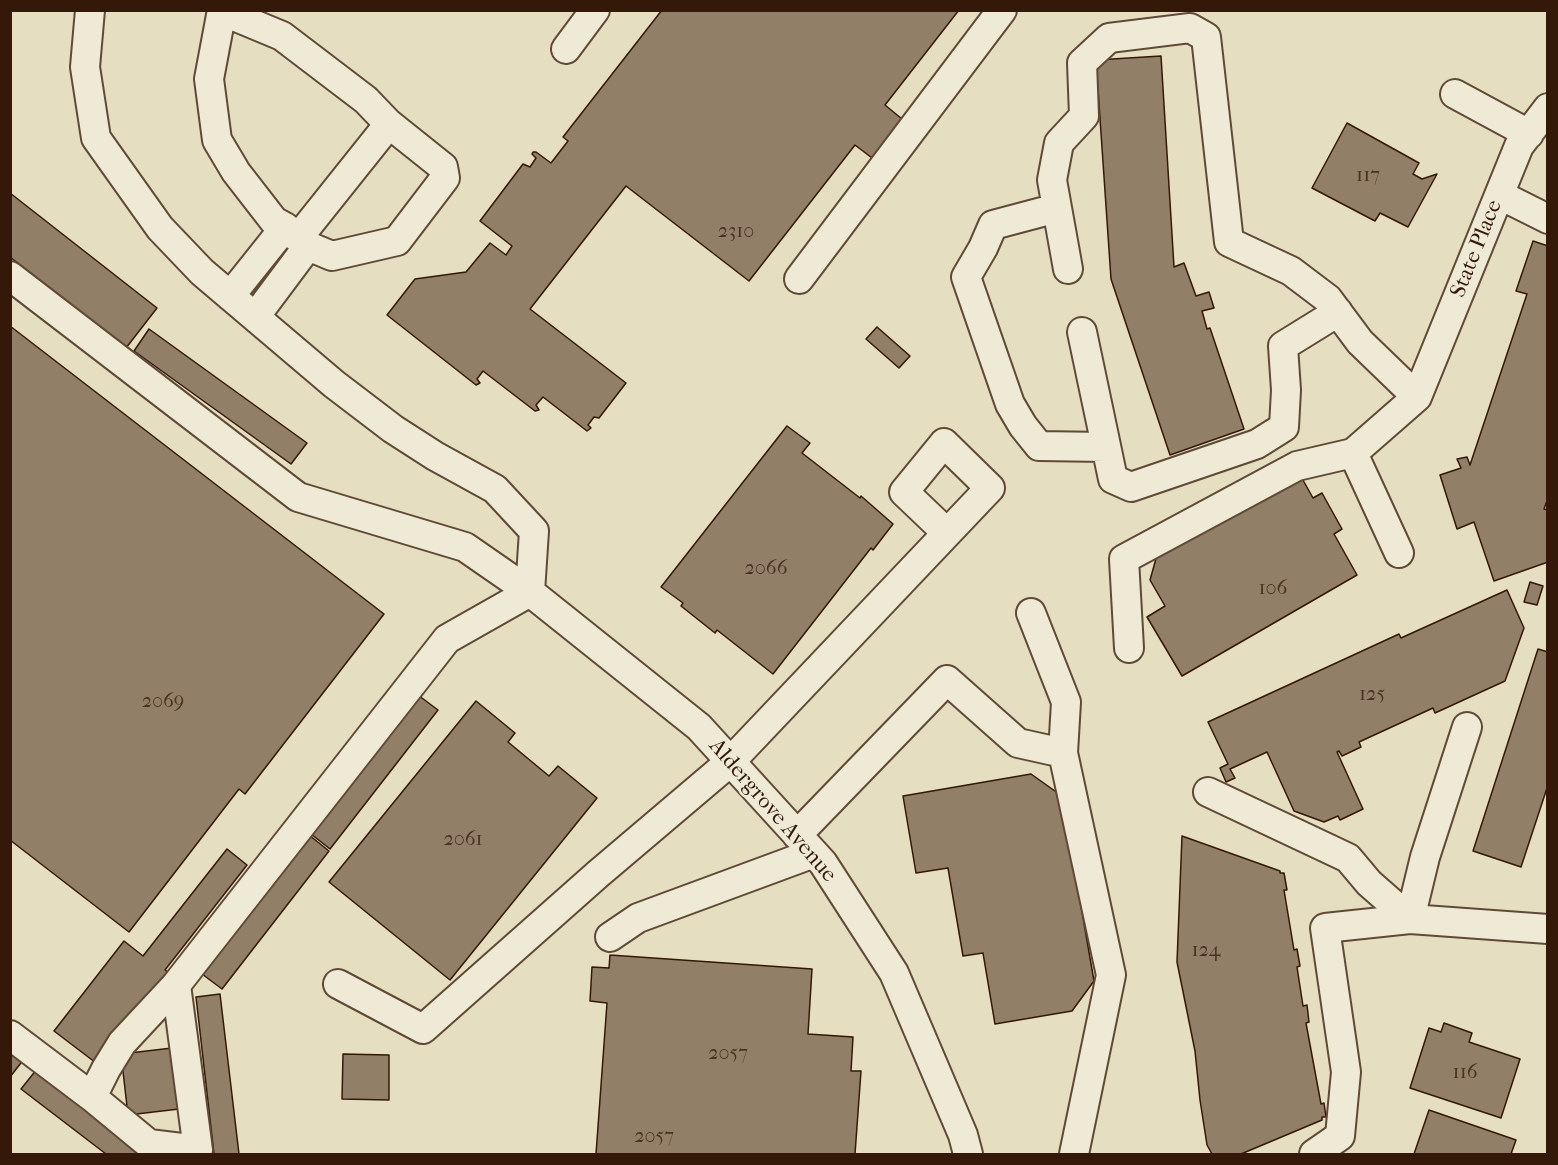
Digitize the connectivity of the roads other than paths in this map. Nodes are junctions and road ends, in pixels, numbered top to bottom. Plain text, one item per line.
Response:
1 (90, 10) edge
2 (595, 10) edge
3 (1002, 10) edge
4 (222, 11) edge
5 (566, 49) dead end
6 (1455, 94) dead end
7 (1548, 108) edge
8 (388, 123) junction
9 (1529, 134) junction
10 (1500, 195) junction
11 (1057, 208) junction
12 (1548, 219) edge
13 (297, 237) junction
14 (1068, 269) dead end
15 (10, 276) edge
16 (799, 279) dead end
17 (230, 296) junction
18 (1338, 312) junction
19 (255, 317) junction
20 (1082, 332) dead end
21 (1417, 397) junction
22 (1106, 447) junction
23 (1353, 453) junction
24 (947, 533) dead end
25 (1399, 553) dead end
26 (530, 592) junction
27 (1031, 613) dead end
28 (1129, 648) dead end
29 (1467, 727) dead end
30 (1063, 753) junction
31 (730, 762) junction
32 (1208, 792) dead end
33 (805, 844) junction
34 (1410, 919) junction
35 (1548, 929) edge
36 (610, 937) dead end
37 (338, 984) dead end
38 (176, 985) junction
39 (10, 1035) edge
40 (92, 1097) junction
41 (1072, 1154) edge
42 (968, 1155) edge
43 (1314, 1155) edge

1 - 17 street
2 - 5 street
3 - 16 street
4 - 8 street
4 - 13 street
6 - 9 street
7 - 9 street, State Place
8 - 13 street
8 - 13 street
9 - 10 street, State Place
10 - 12 street
10 - 21 street, State Place
11 - 14 street
11 - 18 street
11 - 22 street
13 - 17 street
13 - 19 street
15 - 26 street, Aldergrove Avenue
17 - 19 street
18 - 21 street
18 - 22 street
19 - 26 street
20 - 22 street
21 - 23 street
23 - 25 street
23 - 28 street
24 - 31 street
26 - 31 street, Aldergrove Avenue
26 - 38 street
27 - 30 street
29 - 34 street
30 - 33 street
30 - 41 street
31 - 33 street, Aldergrove Avenue
31 - 37 street
32 - 34 street
33 - 36 street
33 - 42 street, Aldergrove Avenue
34 - 35 street
34 - 43 street
38 - 40 street
38 - 40 street
39 - 40 street

